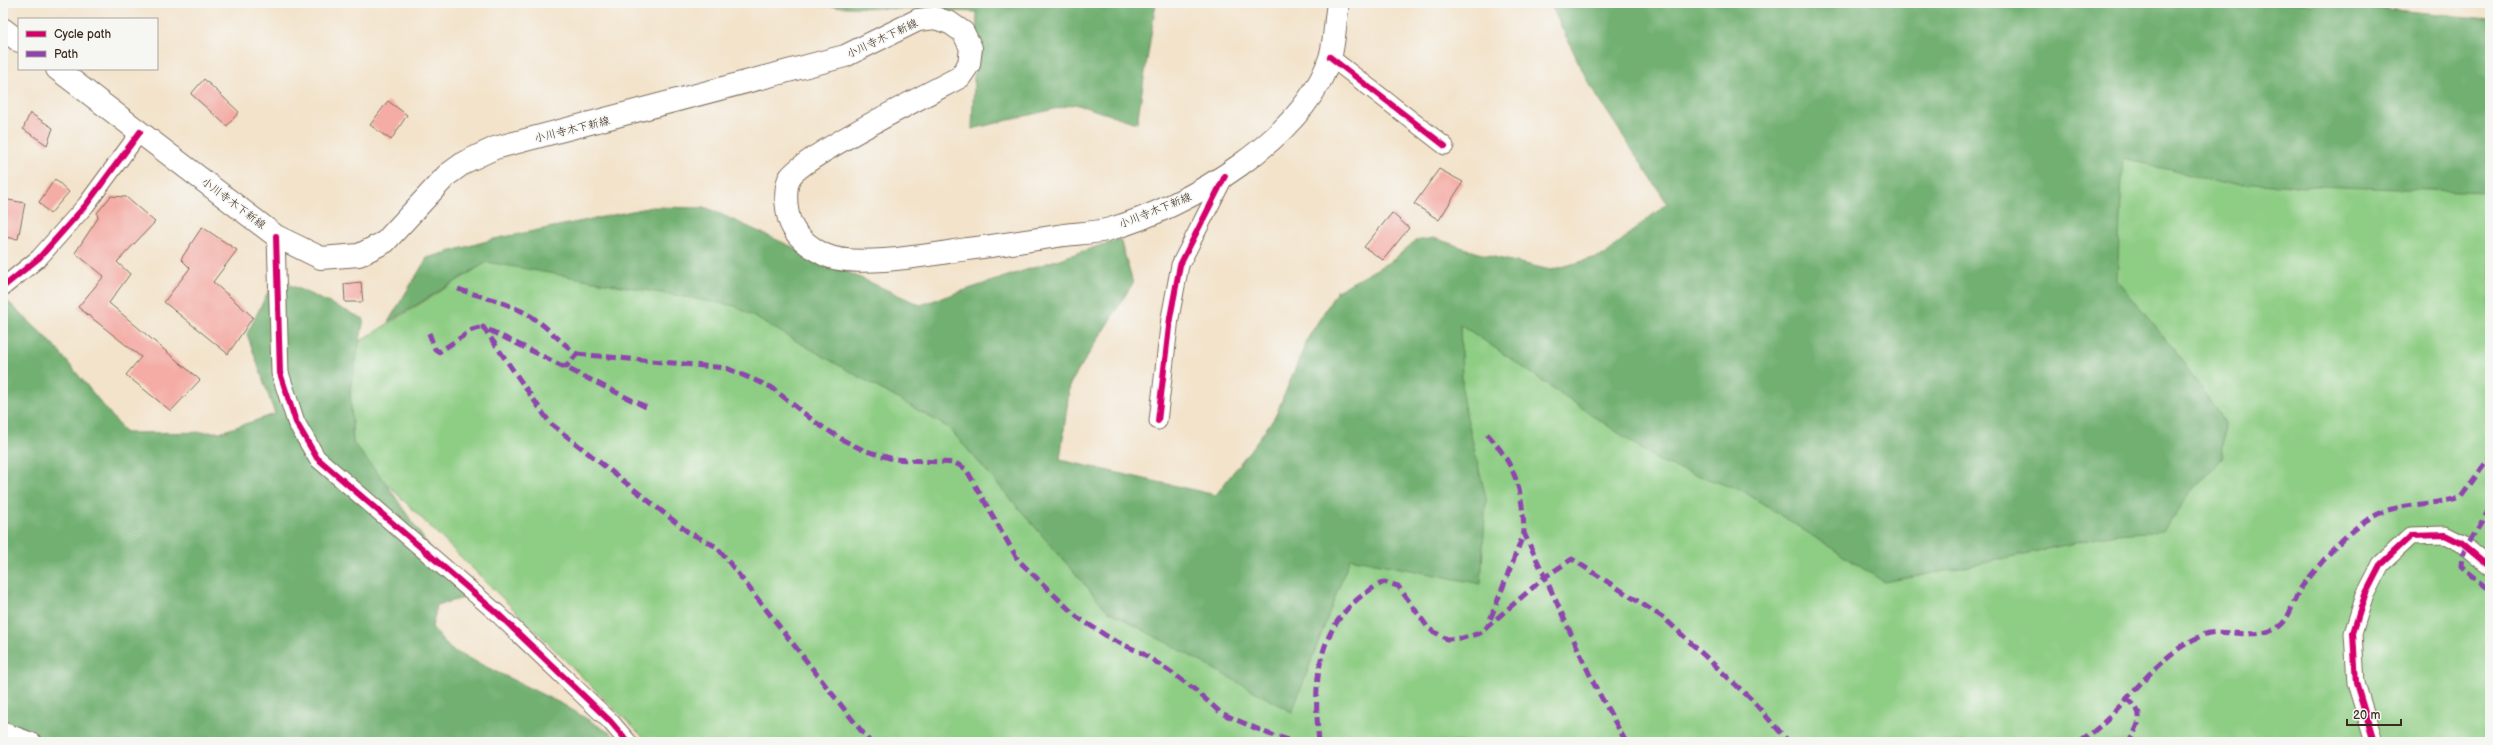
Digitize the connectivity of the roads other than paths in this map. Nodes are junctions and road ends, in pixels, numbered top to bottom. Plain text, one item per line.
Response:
1 (1338, 3) edge
2 (3, 28) edge
3 (18, 40) edge
4 (1330, 57) junction
5 (58, 70) edge
6 (140, 132) junction
7 (1445, 146) dead end
8 (1225, 176) junction
9 (276, 236) junction
10 (3, 287) edge
11 (1158, 421) dead end
12 (2490, 567) edge
13 (3, 731) edge
14 (33, 742) edge
15 (628, 742) edge
16 (2374, 742) edge

1 - 4 main road, 小川寺木下新線
2 - 3 main road
4 - 7 street
4 - 8 main road, 小川寺木下新線
5 - 6 main road, 小川寺木下新線
6 - 9 main road, 小川寺木下新線
6 - 10 street
8 - 9 main road, 小川寺木下新線
8 - 11 street
9 - 15 street
12 - 16 street
13 - 14 street

